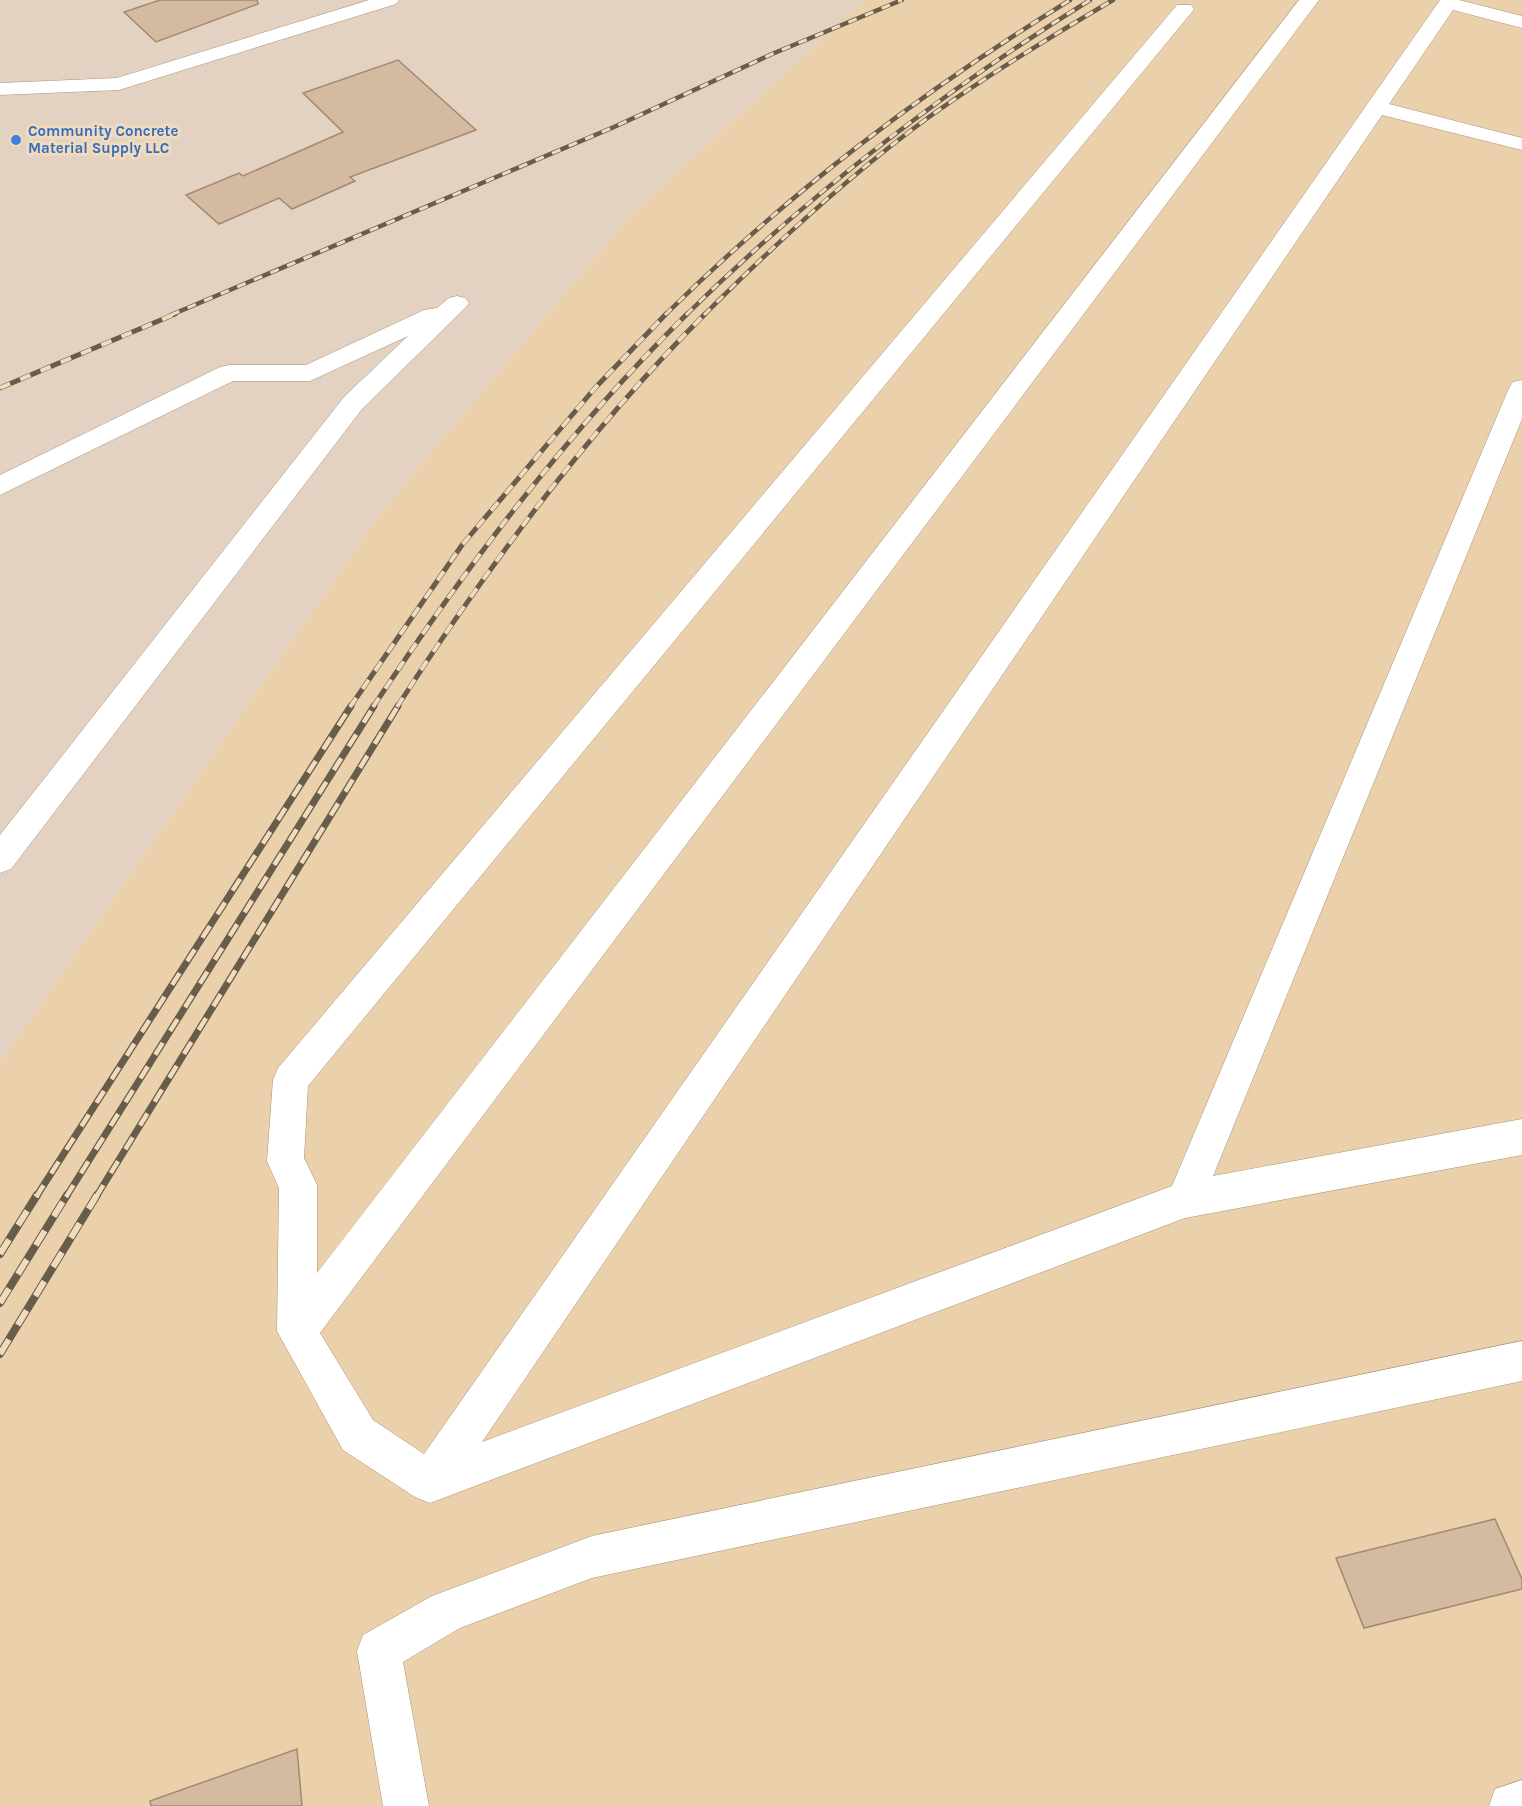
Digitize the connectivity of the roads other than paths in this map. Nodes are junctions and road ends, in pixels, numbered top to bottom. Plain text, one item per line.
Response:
1 (389, 0) edge
2 (1309, 0) edge
3 (1184, 9) dead end
4 (1522, 22) edge
5 (0, 88) edge
6 (1376, 107) junction
7 (1522, 144) edge
8 (1522, 388) edge
9 (0, 486) edge
10 (0, 859) edge
11 (1522, 1137) edge
12 (1185, 1200) junction
13 (297, 1331) junction
14 (1522, 1361) edge
15 (430, 1482) junction
16 (1522, 1803) edge
17 (406, 1806) edge
18 (1512, 1806) edge

1 - 5 lane
2 - 13 lane
3 - 13 lane
4 - 6 lane
6 - 7 lane
6 - 15 lane
8 - 12 lane
9 - 10 lane
11 - 12 lane
12 - 15 lane
13 - 15 lane
14 - 17 lane
16 - 18 lane

